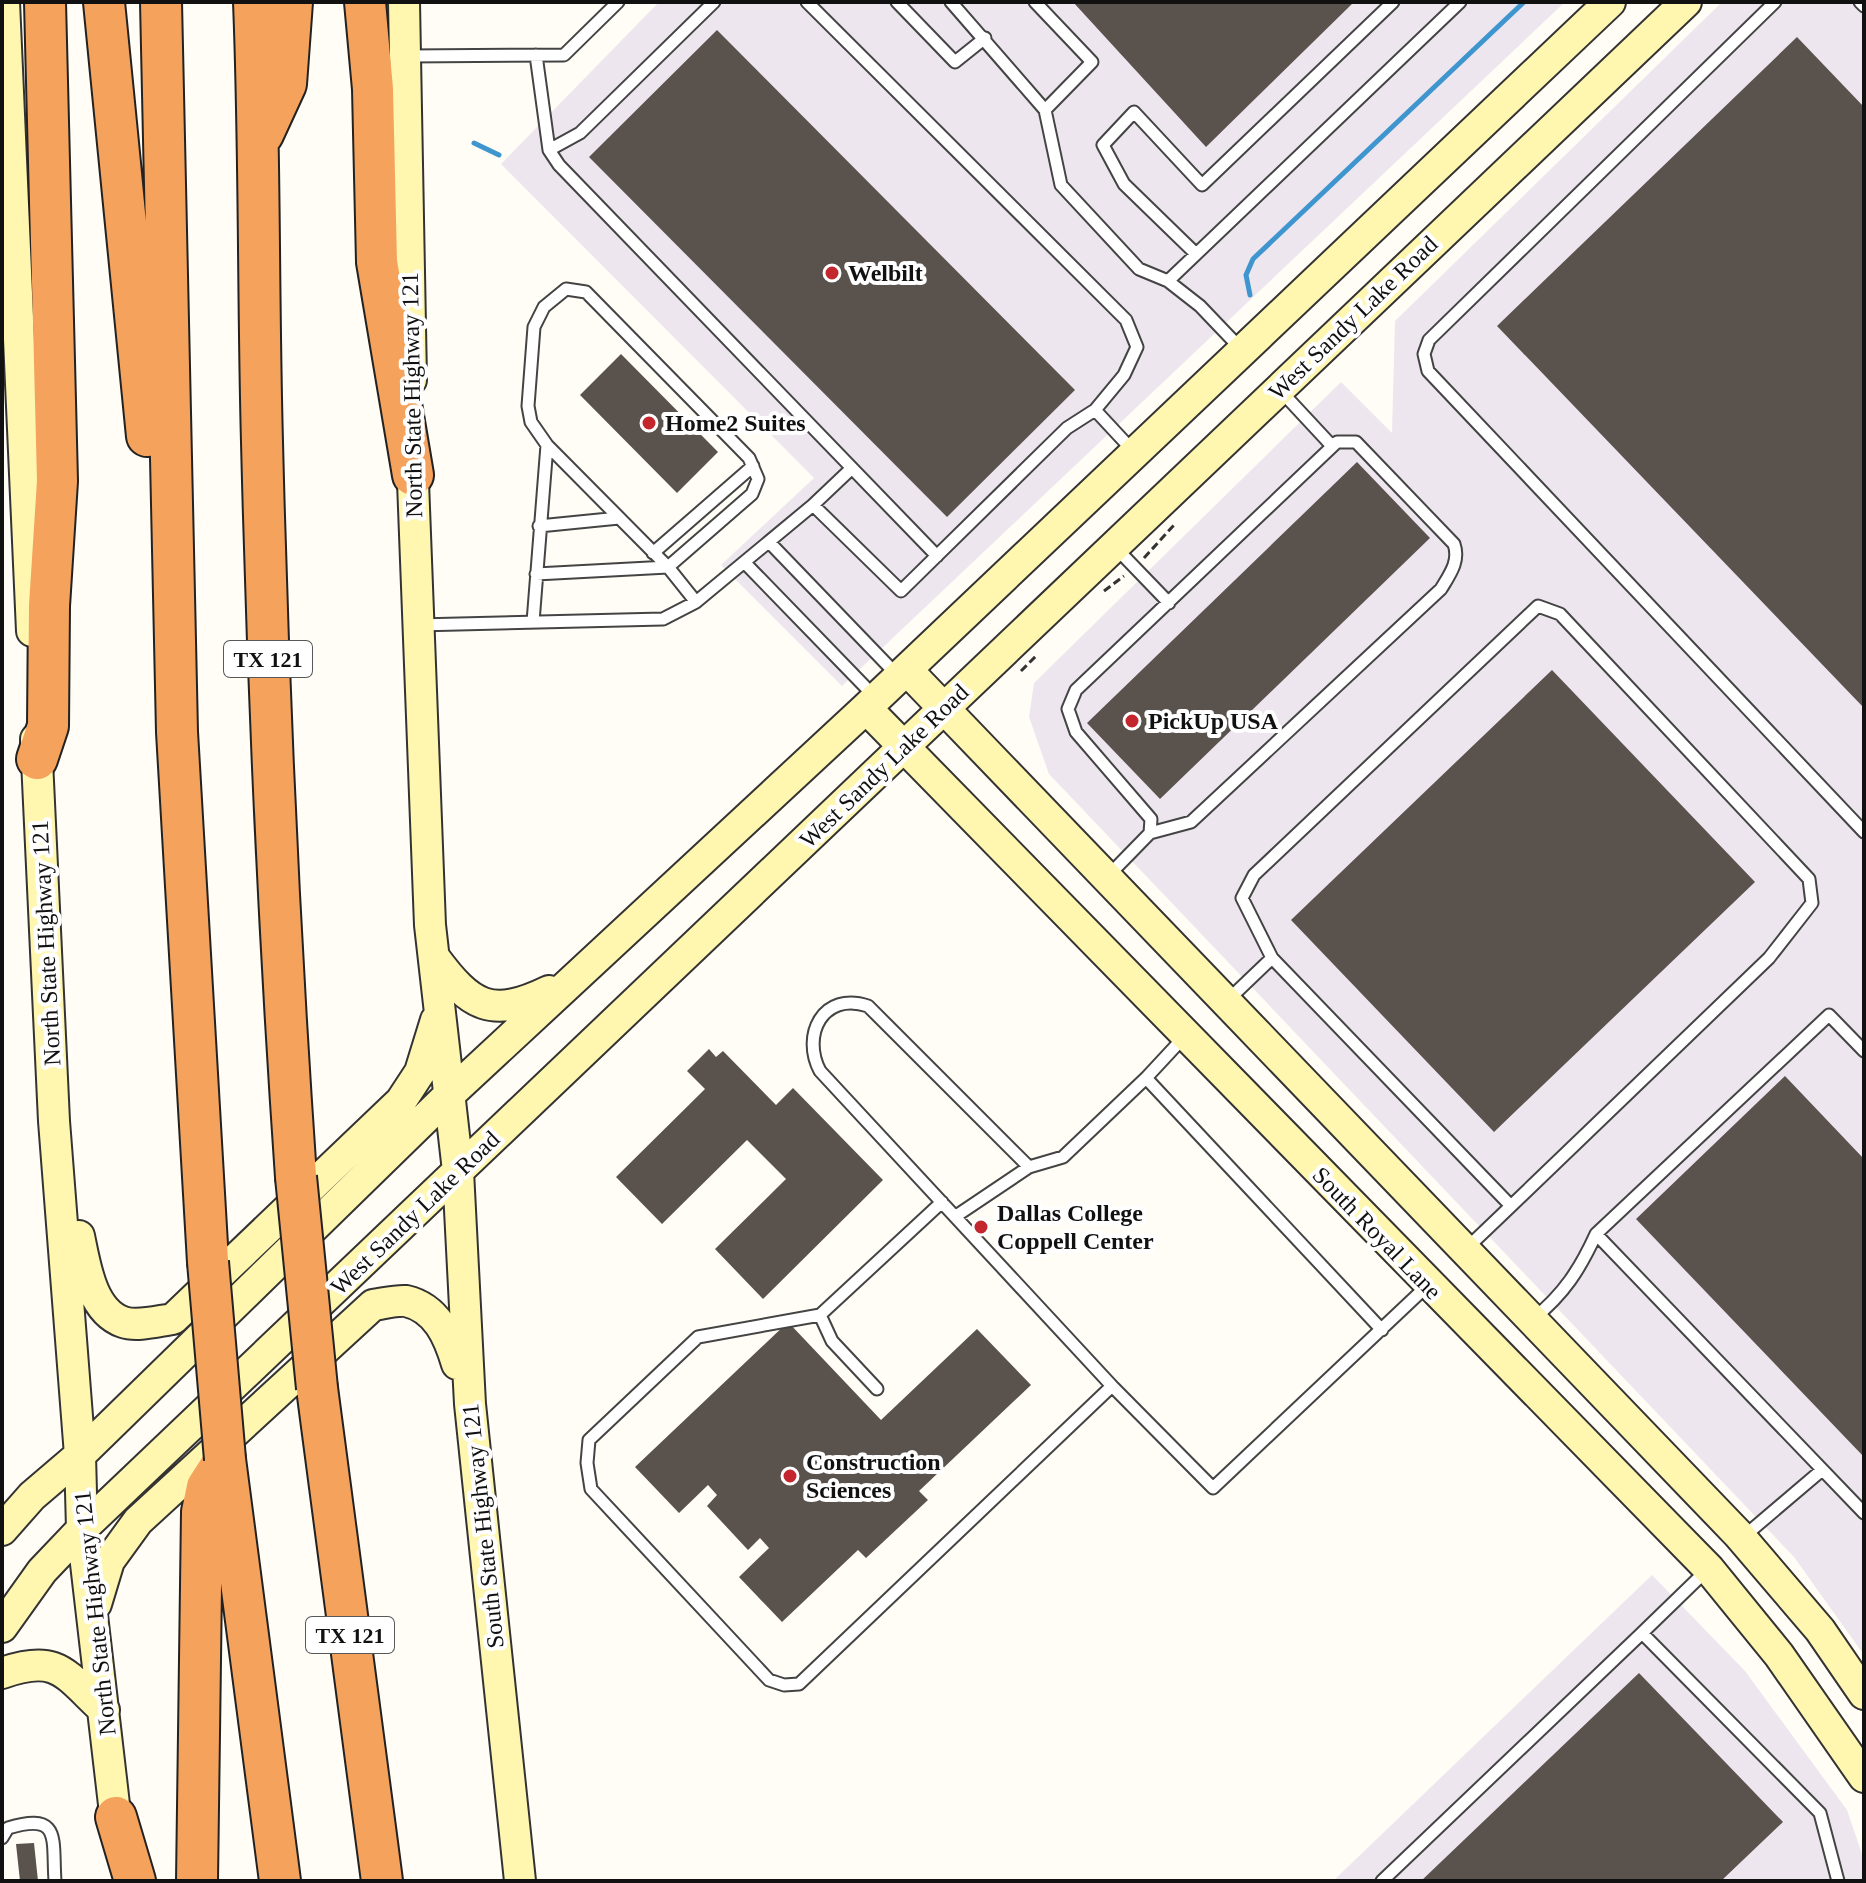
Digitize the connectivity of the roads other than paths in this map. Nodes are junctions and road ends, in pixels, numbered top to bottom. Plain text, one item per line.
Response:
1 (4, 2) edge
2 (45, 2) edge
3 (104, 2) edge
4 (161, 2) edge
5 (254, 2) edge
6 (292, 2) edge
7 (365, 2) edge
8 (404, 2) edge
9 (618, 2) edge
10 (714, 2) edge
11 (807, 2) edge
12 (897, 2) edge
13 (951, 2) edge
14 (1035, 2) edge
15 (1393, 2) edge
16 (1460, 2) edge
17 (1610, 2) edge
18 (1686, 2) edge
19 (1775, 2) edge
20 (985, 38) junction
21 (536, 55) junction
22 (405, 56) junction
23 (1045, 110) junction
24 (260, 141) junction
25 (549, 150) junction
26 (8, 253) edge
27 (1196, 254) junction
28 (1168, 281) junction
29 (1243, 351) junction
30 (11, 355) edge
31 (1279, 389) junction
32 (1095, 410) junction
33 (547, 445) junction
34 (1332, 446) junction
35 (1135, 453) junction
36 (753, 466) junction
37 (852, 468) junction
38 (413, 475) junction
39 (172, 491) junction
40 (813, 505) junction
41 (619, 518) junction
42 (539, 526) junction
43 (769, 542) junction
44 (1114, 546) junction
45 (653, 553) junction
46 (937, 556) junction
47 (745, 563) junction
48 (668, 567) junction
49 (536, 574) junction
50 (696, 602) junction
51 (1169, 603) junction
52 (533, 622) junction
53 (418, 625) junction
54 (903, 674) junction
55 (871, 704) junction
56 (944, 709) junction
57 (904, 747) junction
58 (37, 759) junction
59 (1864, 832) edge
60 (1150, 833) junction
61 (1107, 877) junction
62 (434, 957) junction
63 (1272, 958) junction
64 (576, 977) junction
65 (1227, 1001) junction
66 (441, 1006) junction
67 (1185, 1035) junction
68 (1864, 1051) edge
69 (1146, 1078) junction
70 (450, 1094) junction
71 (54, 1121) junction
72 (1029, 1167) junction
73 (458, 1171) junction
74 (942, 1202) junction
75 (1511, 1206) junction
76 (956, 1216) junction
77 (1596, 1234) junction
78 (1466, 1249) junction
79 (1428, 1285) junction
80 (820, 1315) junction
81 (1533, 1319) junction
82 (1382, 1330) junction
83 (1112, 1386) junction
84 (877, 1389) dead end
85 (470, 1404) junction
86 (80, 1455) junction
87 (225, 1459) junction
88 (1822, 1470) junction
89 (1864, 1513) edge
90 (82, 1529) junction
91 (2, 1530) edge
92 (1741, 1538) junction
93 (1709, 1569) junction
94 (93, 1615) junction
95 (2, 1627) edge
96 (1642, 1633) junction
97 (2, 1673) edge
98 (1864, 1694) edge
99 (104, 1710) junction
100 (1864, 1777) edge
101 (116, 1817) junction
102 (2, 1838) edge
103 (55, 1881) edge
104 (123, 1881) edge
105 (135, 1881) edge
106 (197, 1881) edge
107 (280, 1881) edge
108 (382, 1881) edge
109 (520, 1881) edge
110 (1382, 1881) edge
111 (1838, 1881) edge

1 - 26 main road, North State Highway 121
2 - 58 highway
3 - 39 highway
4 - 39 highway
5 - 24 highway, TX 121
6 - 24 highway
7 - 38 highway
8 - 22 main road, North State Highway 121
9 - 21 lane
10 - 25 lane
11 - 32 lane
12 - 20 lane
13 - 20 lane
14 - 23 lane
15 - 27 lane
16 - 27 lane
17 - 29 main road
18 - 31 main road, West Sandy Lake Road
19 - 59 lane
20 - 23 lane
21 - 22 lane
21 - 25 lane
22 - 38 main road, North State Highway 121
23 - 28 lane
24 - 108 highway, TX 121, bridge
25 - 37 lane
26 - 30 main road, North State Highway 121
27 - 28 lane
28 - 29 lane
29 - 31 main road
29 - 35 main road
30 - 58 main road, North State Highway 121
31 - 34 lane
31 - 44 main road, West Sandy Lake Road
32 - 35 lane
32 - 46 lane
33 - 36 lane
33 - 41 lane
33 - 42 lane
34 - 51 lane
34 - 60 lane
35 - 54 main road
36 - 45 lane
36 - 48 lane
37 - 40 lane
37 - 46 lane
38 - 53 main road, North State Highway 121
39 - 87 highway, bridge
40 - 43 lane
40 - 46 lane
41 - 42 lane
41 - 45 lane
42 - 49 lane
43 - 47 lane
43 - 54 lane
44 - 51 lane
44 - 56 main road, West Sandy Lake Road
45 - 48 lane
47 - 50 lane
47 - 55 lane
48 - 49 lane
48 - 50 lane
49 - 52 lane
50 - 52 lane
51 - 60 lane
52 - 53 lane
53 - 62 main road, North State Highway 121
54 - 55 main road
54 - 56 main road
55 - 57 main road, South Royal Lane
55 - 64 main road
56 - 57 main road, West Sandy Lake Road
56 - 61 main road
57 - 67 main road, South Royal Lane
57 - 73 main road, West Sandy Lake Road
58 - 71 main road, North State Highway 121
60 - 61 lane
61 - 65 main road
62 - 64 main road
62 - 66 main road, North State Highway 121
63 - 65 lane
63 - 75 lane
63 - 75 lane
64 - 70 main road
65 - 78 main road
66 - 70 main road, North State Highway 121
66 - 71 main road
67 - 69 lane
67 - 79 main road, South Royal Lane
68 - 77 lane
69 - 72 lane
69 - 82 lane
70 - 73 main road, North State Highway 121
70 - 86 main road
71 - 86 main road, North State Highway 121
72 - 74 lane
72 - 76 lane
73 - 85 main road, South State Highway 121
73 - 90 main road, West Sandy Lake Road
74 - 76 lane
74 - 80 lane
75 - 78 lane
76 - 83 lane
77 - 81 lane
77 - 88 lane
78 - 79 main road
78 - 81 main road
79 - 82 lane
79 - 93 main road, South Royal Lane
80 - 83 lane
80 - 84 lane
81 - 92 main road
82 - 83 lane
85 - 94 main road
85 - 109 main road, South State Highway 121
86 - 90 main road, North State Highway 121
86 - 91 main road
87 - 106 highway
87 - 107 highway
88 - 89 lane
88 - 92 lane
90 - 94 main road, North State Highway 121
90 - 95 main road, West Sandy Lake Road
92 - 93 main road
92 - 98 main road
93 - 96 lane
93 - 100 main road, South Royal Lane
94 - 99 main road, North State Highway 121
96 - 110 lane
96 - 111 lane
97 - 99 main road
99 - 101 main road, North State Highway 121
101 - 104 main road, North State Highway 121
101 - 105 highway
102 - 103 lane

